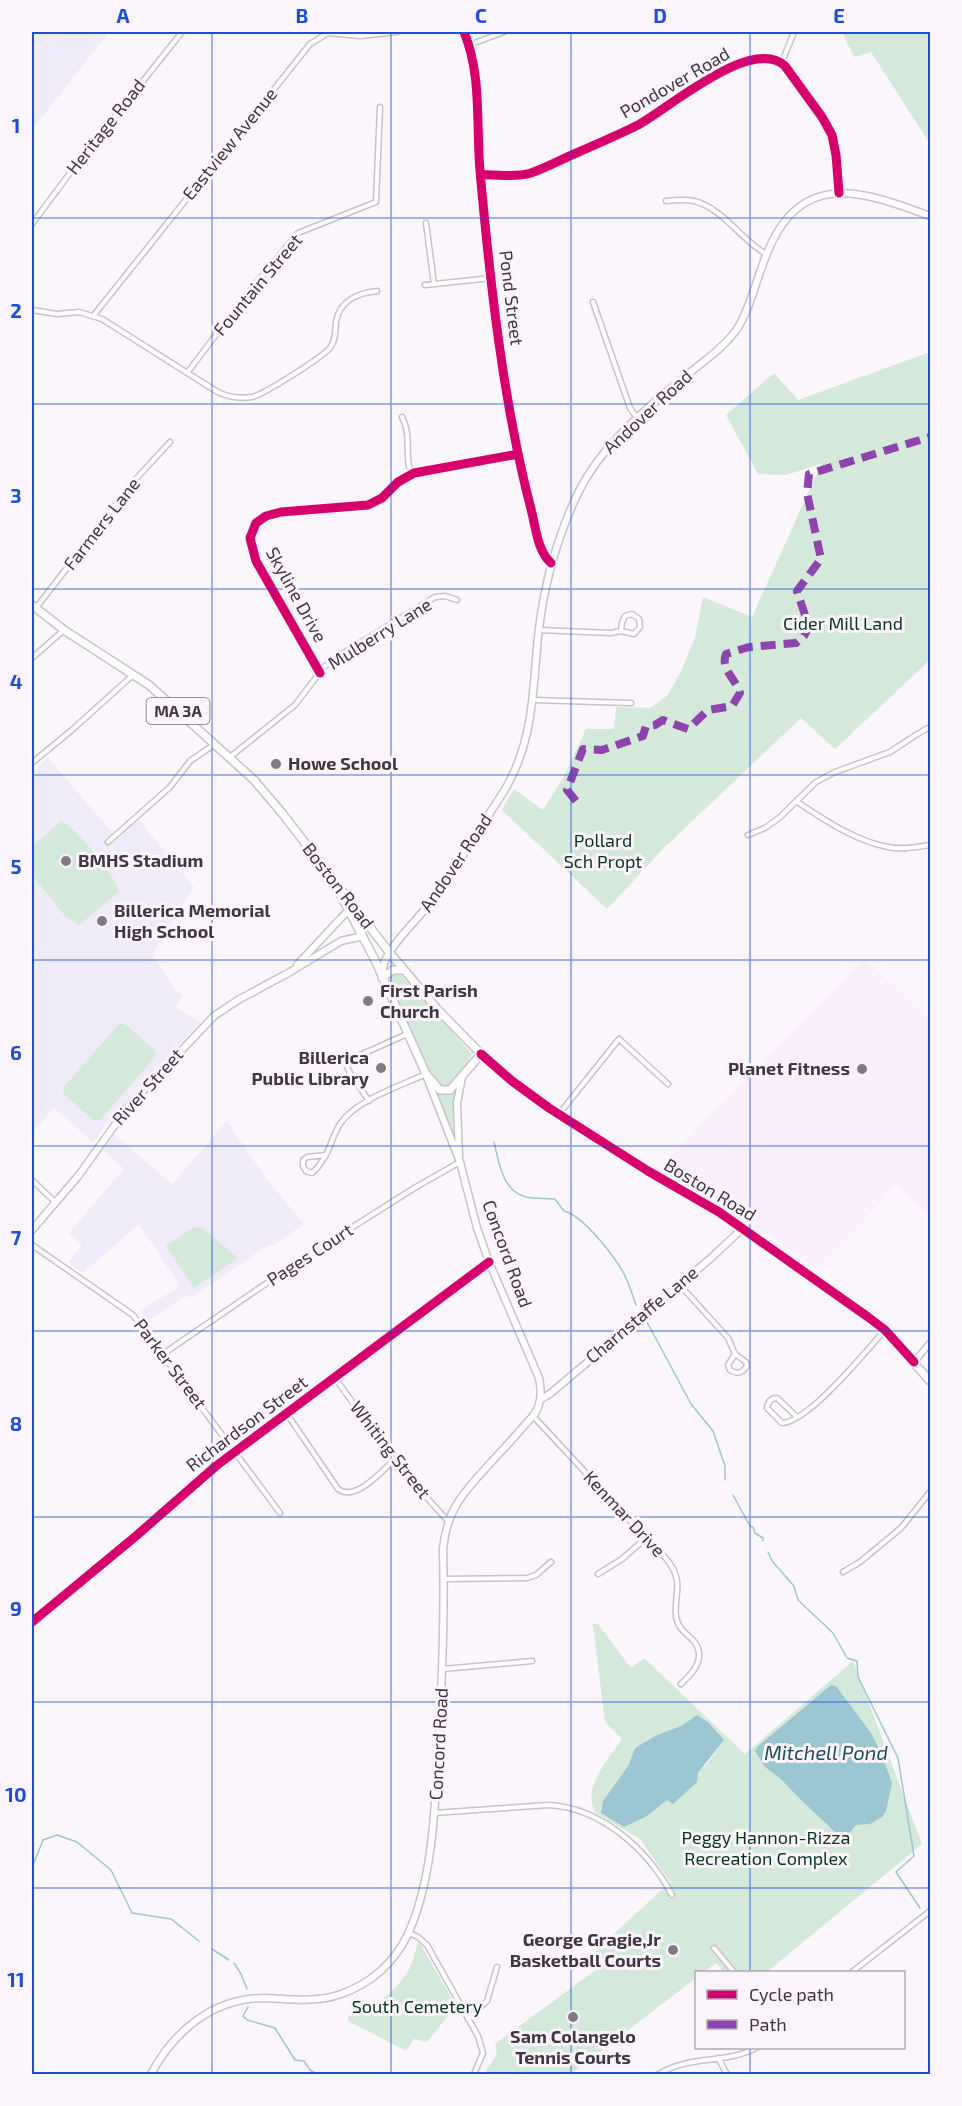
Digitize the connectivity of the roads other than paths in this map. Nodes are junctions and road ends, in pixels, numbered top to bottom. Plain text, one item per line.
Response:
1 (182, 32) edge
2 (327, 32) edge
3 (397, 32) edge
4 (464, 32) edge
5 (504, 32) edge
6 (794, 32) edge
7 (470, 45) junction
8 (782, 62) junction
9 (380, 107) dead end
10 (481, 176) junction
11 (839, 193) junction
12 (666, 201) dead end
13 (930, 216) edge
14 (426, 223) dead end
15 (32, 224) edge
16 (766, 254) junction
17 (492, 278) junction
18 (434, 284) junction
19 (425, 285) dead end
20 (377, 291) dead end
21 (593, 302) dead end
22 (32, 310) edge
23 (94, 315) junction
24 (187, 373) junction
25 (402, 417) dead end
26 (638, 419) junction
27 (170, 442) dead end
28 (518, 454) junction
29 (411, 474) junction
30 (551, 563) junction
31 (457, 600) dead end
32 (34, 607) edge
33 (64, 630) junction
34 (539, 630) junction
35 (621, 631) junction
36 (32, 658) edge
37 (320, 673) junction
38 (133, 674) junction
39 (532, 700) junction
40 (631, 703) dead end
41 (930, 727) edge
42 (215, 744) junction
43 (230, 758) junction
44 (32, 763) edge
45 (796, 801) junction
46 (748, 835) dead end
47 (108, 842) dead end
48 (930, 845) edge
49 (353, 910) junction
50 (363, 936) junction
51 (389, 952) junction
52 (404, 970) junction
53 (290, 972) junction
54 (382, 978) junction
55 (407, 1034) junction
56 (481, 1054) junction
57 (426, 1074) junction
58 (462, 1077) junction
59 (669, 1084) dead end
60 (369, 1101) junction
61 (558, 1115) junction
62 (326, 1155) junction
63 (460, 1162) junction
64 (32, 1180) edge
65 (56, 1202) junction
66 (743, 1228) junction
67 (32, 1230) edge
68 (32, 1245) edge
69 (489, 1262) junction
70 (679, 1284) junction
71 (885, 1330) junction
72 (930, 1343) edge
73 (735, 1353) junction
74 (163, 1354) junction
75 (914, 1362) junction
76 (335, 1378) junction
77 (930, 1381) edge
78 (540, 1400) junction
79 (287, 1414) junction
80 (533, 1416) junction
81 (797, 1417) junction
82 (235, 1452) junction
83 (394, 1460) junction
84 (930, 1492) edge
85 (280, 1513) dead end
86 (448, 1521) junction
87 (646, 1538) junction
88 (551, 1562) dead end
89 (843, 1572) dead end
90 (598, 1574) dead end
91 (444, 1579) junction
92 (32, 1622) edge
93 (532, 1661) dead end
94 (443, 1669) junction
95 (681, 1684) dead end
96 (434, 1813) junction
97 (672, 1895) dead end
98 (930, 1911) edge
99 (409, 1933) junction
100 (714, 1948) dead end
101 (497, 1967) dead end
102 (733, 1971) edge
103 (853, 1971) edge
104 (468, 2019) junction
105 (754, 2049) edge
106 (718, 2058) junction
107 (151, 2074) edge
108 (474, 2074) edge
109 (659, 2074) edge
110 (727, 2074) edge

1 - 15 street, Heritage Road
2 - 3 street, Eastview Avenue
2 - 23 street, Eastview Avenue
4 - 7 street, Pond Street
5 - 7 street
6 - 8 street
7 - 10 street, Pond Street
8 - 10 street, Pondover Road
8 - 11 street
9 - 24 street, Fountain Street
10 - 17 street, Pond Street
11 - 13 main road, Andover Road
11 - 16 main road, Andover Road
12 - 16 street
14 - 18 street
16 - 26 main road, Andover Road
17 - 18 street
17 - 28 street, Pond Street
18 - 19 street
20 - 24 street
21 - 26 street
22 - 23 street
23 - 24 street
25 - 29 street
26 - 30 main road, Andover Road
27 - 32 street, Farmers Lane
28 - 29 street, Skyline Drive
28 - 30 street, Pond Street
29 - 37 street, Skyline Drive
30 - 34 main road, Andover Road
31 - 37 street, Mulberry Lane
32 - 33 main road, Boston Road / MA 3A
33 - 36 street
33 - 38 main road, Boston Road / MA 3A
34 - 35 street
34 - 39 main road, Andover Road
35 - 35 street
37 - 43 street, Mulberry Lane
38 - 42 main road, Boston Road / MA 3A
38 - 44 street
39 - 40 street
39 - 51 main road, Andover Road
41 - 45 street
42 - 43 main road, Boston Road / MA 3A
42 - 47 street
43 - 49 main road, Boston Road / MA 3A
45 - 46 street
45 - 48 street
49 - 50 main road, Concord Road / MA 3A
49 - 51 main road, Boston Road / MA 3A
49 - 53 main road, River Street
50 - 53 main road, River Street
50 - 54 main road, Concord Road / MA 3A
51 - 52 main road, Boston Road / MA 3A
51 - 54 main road
52 - 54 main road
52 - 56 main road, Boston Road / MA 3A
53 - 65 main road, River Street
54 - 55 main road, Concord Road / MA 3A
55 - 57 main road, Concord Road / MA 3A
55 - 60 street
56 - 58 main road, MA 3A
56 - 61 main road, Boston Road / MA 3A
57 - 58 main road, Concord Road / MA 3A
57 - 60 street
57 - 63 main road, Concord Road
58 - 63 main road
59 - 61 street
60 - 62 street
61 - 66 main road, Boston Road / MA 3A
62 - 62 street
63 - 69 main road, Concord Road
63 - 74 street, Pages Court
64 - 65 street
65 - 67 main road, River Street
66 - 70 main road, Charnstaffe Lane
66 - 71 main road, Boston Road / MA 3A
68 - 74 street, Parker Street
69 - 76 street, Richardson Street
69 - 78 main road, Concord Road
70 - 73 street
70 - 78 main road, Charnstaffe Lane
71 - 75 main road, Boston Road / MA 3A
71 - 81 street
72 - 75 street
73 - 73 street
74 - 82 street, Parker Street
75 - 77 main road, Boston Road / MA 3A
76 - 79 street, Richardson Street
76 - 83 street, Whiting Street
78 - 80 main road, Concord Road
79 - 82 street, Richardson Street
79 - 83 street
80 - 86 main road, Concord Road
80 - 87 street, Kenmar Drive
81 - 81 street
82 - 85 street, Parker Street
82 - 92 street, Richardson Street
83 - 86 street, Whiting Street
84 - 89 street
86 - 91 main road, Concord Road
87 - 90 street
87 - 95 street, Kenmar Drive
88 - 91 street
91 - 94 main road, Concord Road
93 - 94 street
94 - 96 main road, Concord Road
96 - 97 street
96 - 99 main road, Concord Road
98 - 103 street
99 - 104 street
99 - 107 main road, Concord Road
100 - 102 street
101 - 104 street
104 - 108 street
105 - 106 street
106 - 109 street
106 - 110 street

